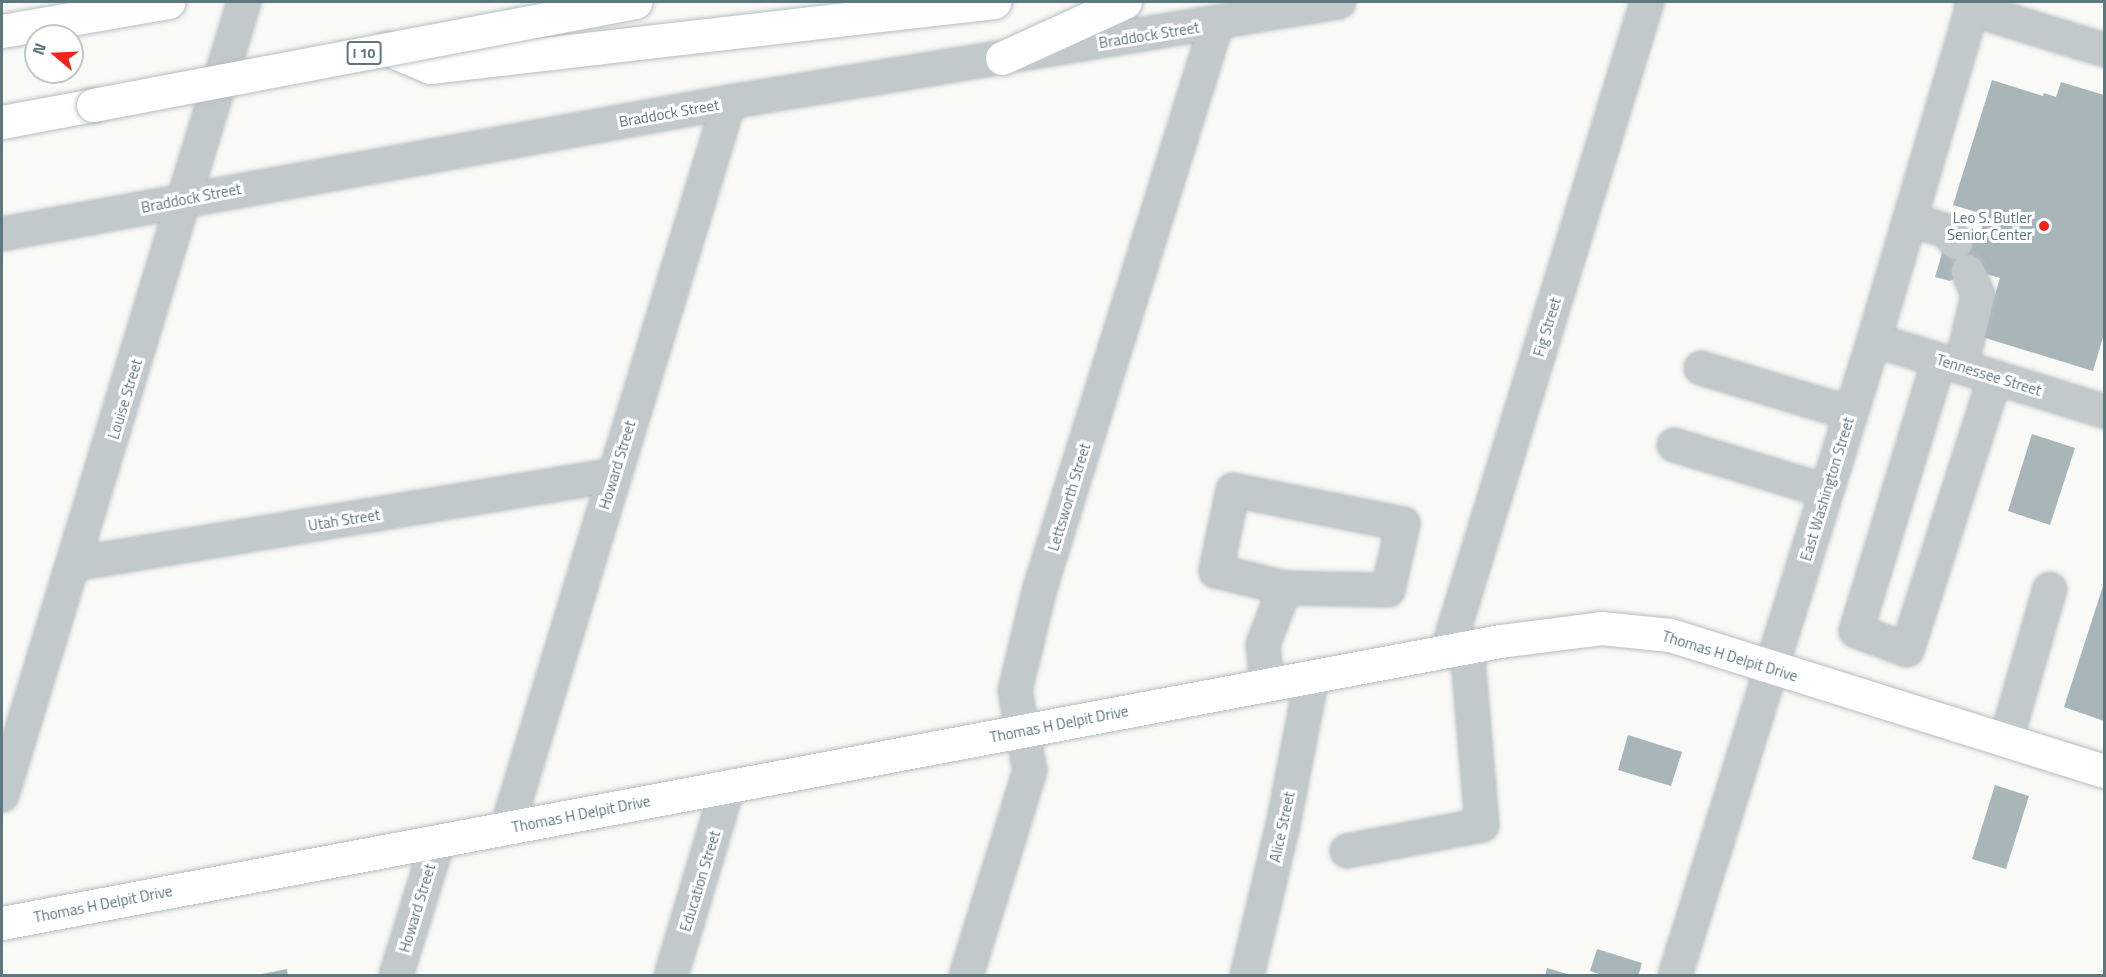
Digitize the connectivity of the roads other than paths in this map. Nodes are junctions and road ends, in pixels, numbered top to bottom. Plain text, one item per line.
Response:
1 (80, 2) edge
2 (169, 2) edge
3 (244, 2) edge
4 (635, 2) edge
5 (994, 2) edge
6 (1125, 2) edge
7 (1339, 2) edge
8 (1647, 2) edge
9 (1972, 5) edge
10 (2, 22) edge
11 (1217, 23) junction
12 (2, 31) edge
13 (388, 49) junction
14 (2104, 50) edge
15 (1002, 58) junction
16 (729, 102) junction
17 (2, 122) edge
18 (186, 199) junction
19 (1910, 219) junction
20 (2, 234) edge
21 (1956, 243) dead end
22 (1968, 271) dead end
23 (1874, 340) junction
24 (1950, 363) junction
25 (1701, 368) dead end
26 (1995, 377) junction
27 (2104, 411) edge
28 (1850, 413) junction
29 (1674, 444) dead end
30 (614, 475) junction
31 (1826, 491) junction
32 (74, 564) junction
33 (1285, 588) junction
34 (2050, 589) dead end
35 (1457, 650) junction
36 (1773, 668) junction
37 (1312, 677) junction
38 (1267, 686) junction
39 (1023, 731) junction
40 (2006, 740) junction
41 (2104, 771) edge
42 (728, 786) junction
43 (2, 795) edge
44 (507, 828) junction
45 (438, 841) junction
46 (1347, 850) dead end
47 (2, 923) edge
48 (396, 975) edge
49 (671, 975) edge
50 (966, 975) edge
51 (1247, 975) edge
52 (1675, 975) edge

1 - 10 main road
2 - 12 main road
3 - 18 street, Louise Street
4 - 13 main road, I 10, bridge
5 - 13 main road
6 - 15 main road
7 - 11 street, Braddock Street
8 - 35 street, Fig Street
9 - 14 street
9 - 19 street, East Washington Street
11 - 15 street, Braddock Street
11 - 39 street, Lettsworth Street
13 - 17 main road, I 10, bridge
15 - 16 street, Braddock Street
16 - 18 street, Braddock Street
16 - 30 street, Howard Street
18 - 20 street, Braddock Street
18 - 32 street, Louise Street
19 - 21 street
19 - 23 street, East Washington Street
22 - 24 street
23 - 24 street, Tennessee Street
23 - 28 street, East Washington Street
24 - 26 street, Tennessee Street
24 - 26 street
25 - 28 street
26 - 27 street, Tennessee Street
28 - 31 street, East Washington Street
29 - 31 street
30 - 32 street, Utah Street
30 - 44 street, Howard Street
31 - 36 street, East Washington Street
32 - 43 street, Louise Street
33 - 33 street
33 - 38 street
34 - 40 street
35 - 36 main road, Thomas H Delpit Drive
35 - 37 main road, Thomas H Delpit Drive
35 - 46 street
36 - 40 main road, Thomas H Delpit Drive
36 - 52 street, East Washington Street
37 - 38 main road, Thomas H Delpit Drive
37 - 51 street, Alice Street
38 - 39 main road, Thomas H Delpit Drive
39 - 42 main road, Thomas H Delpit Drive
39 - 50 street, Lettsworth Street
40 - 41 main road, Thomas H Delpit Drive
42 - 44 main road, Thomas H Delpit Drive
42 - 49 street, Education Street
44 - 45 main road, Thomas H Delpit Drive
45 - 47 main road, Thomas H Delpit Drive
45 - 48 street, Howard Street

